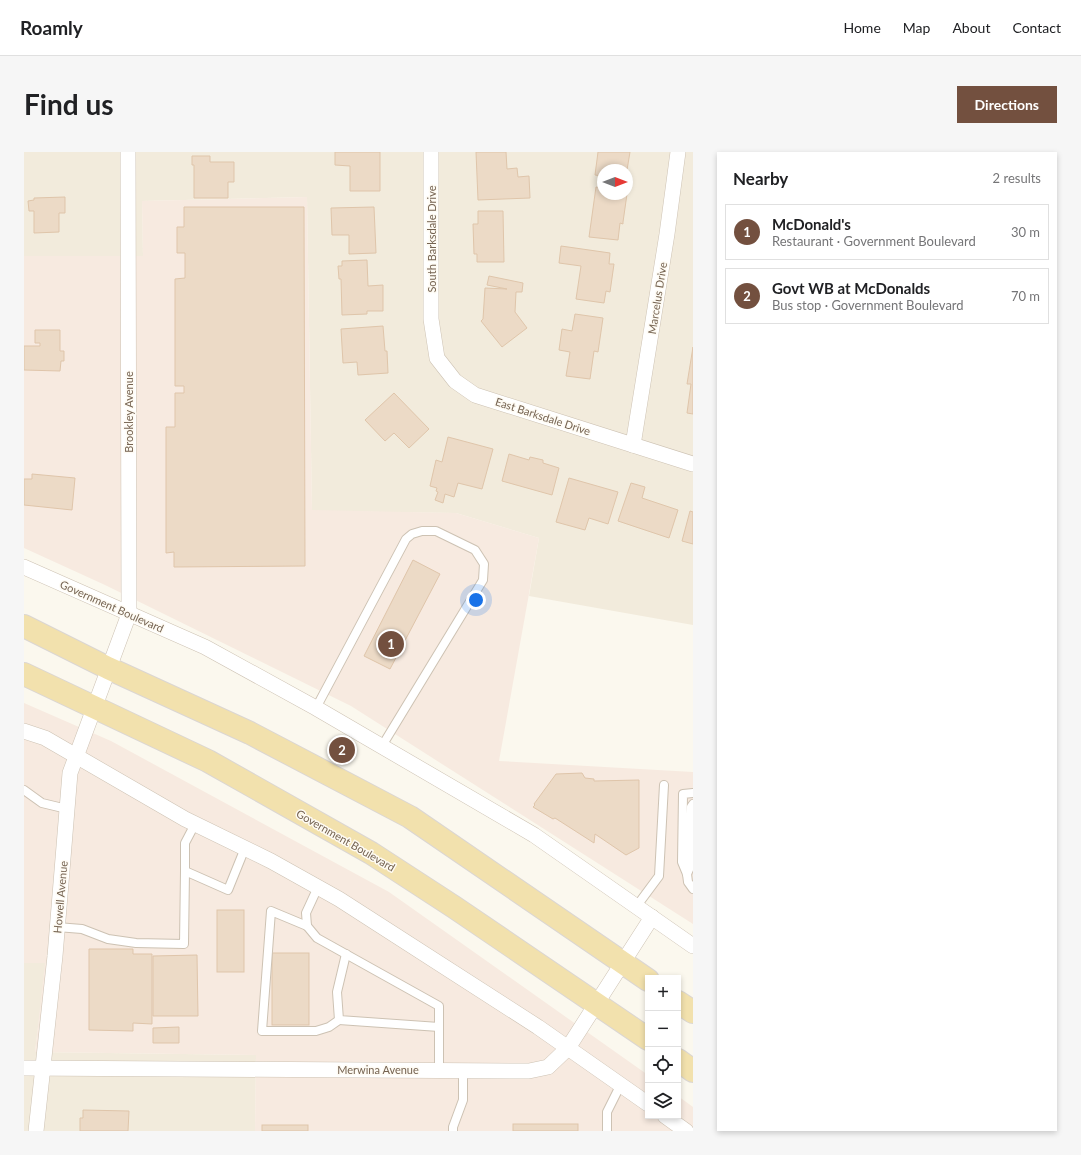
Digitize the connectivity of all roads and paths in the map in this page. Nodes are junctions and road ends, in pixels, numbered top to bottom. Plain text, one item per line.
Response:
1 (128, 152) edge
2 (431, 152) edge
3 (678, 152) edge
4 (432, 325) joint
5 (633, 445) junction
6 (693, 464) edge
7 (24, 567) edge
8 (129, 614) junction
9 (24, 626) edge
10 (108, 668) junction
11 (24, 674) edge
12 (94, 706) junction
13 (316, 708) junction
14 (24, 731) edge
15 (382, 746) junction
16 (76, 756) junction
17 (664, 785) dead end
18 (24, 790) edge
19 (693, 793) edge
20 (693, 804) edge
21 (67, 809) junction
22 (195, 824) junction
23 (245, 848) junction
24 (186, 871) junction
25 (687, 874) junction
26 (318, 887) junction
27 (693, 889) edge
28 (636, 906) junction
29 (652, 917) junction
30 (307, 926) junction
31 (57, 927) junction
32 (693, 946) edge
33 (346, 954) junction
34 (623, 963) junction
35 (645, 978) edge
36 (596, 1004) junction
37 (681, 1004) edge
38 (693, 1012) edge
39 (339, 1020) junction
40 (439, 1028) junction
41 (645, 1038) edge
42 (568, 1048) junction
43 (681, 1062) edge
44 (24, 1068) edge
45 (43, 1068) junction
46 (439, 1070) junction
47 (463, 1070) junction
48 (693, 1071) edge
49 (621, 1084) junction
50 (645, 1102) edge
51 (669, 1119) edge
52 (36, 1131) edge
53 (453, 1131) edge
54 (606, 1131) edge
55 (686, 1131) edge

1 - 8 street, Brookley Avenue
2 - 4 street, South Barksdale Drive
3 - 5 street, Marcelus Drive
4 - 5 street, East Barksdale Drive
5 - 6 street, East Barksdale Drive
7 - 8 street, Government Boulevard
8 - 10 street, Brookley Avenue
8 - 13 street, Government Boulevard
9 - 10 main road
10 - 12 street, Howell Avenue
10 - 34 main road
11 - 12 main road, Government Boulevard
12 - 16 street, Howell Avenue
12 - 36 main road, Government Boulevard
13 - 15 street, Government Boulevard
13 - 15 lane
14 - 16 street
15 - 28 street, Government Boulevard
16 - 21 street, Howell Avenue
16 - 22 street
17 - 28 lane
18 - 21 lane
19 - 25 lane
20 - 25 lane
21 - 31 street, Howell Avenue
22 - 23 street
22 - 24 lane
23 - 24 lane
23 - 26 street
24 - 31 lane
25 - 27 lane
26 - 30 lane
26 - 42 street
28 - 29 street, Government Boulevard
29 - 32 street, Government Boulevard
29 - 34 street, Merwina Avenue
30 - 33 lane
30 - 39 lane
31 - 45 street, Howell Avenue
33 - 39 lane
33 - 40 lane
34 - 35 main road
34 - 36 street, Merwina Avenue
36 - 41 main road, Government Boulevard
36 - 42 street, Merwina Avenue
37 - 38 main road
39 - 40 lane
40 - 46 lane
42 - 47 street, Merwina Avenue
42 - 49 street
43 - 48 main road
44 - 45 street, Merwina Avenue
45 - 46 street, Merwina Avenue
45 - 52 street, Howell Avenue
46 - 47 street, Merwina Avenue
47 - 53 lane
49 - 50 street
49 - 54 lane
51 - 55 street

